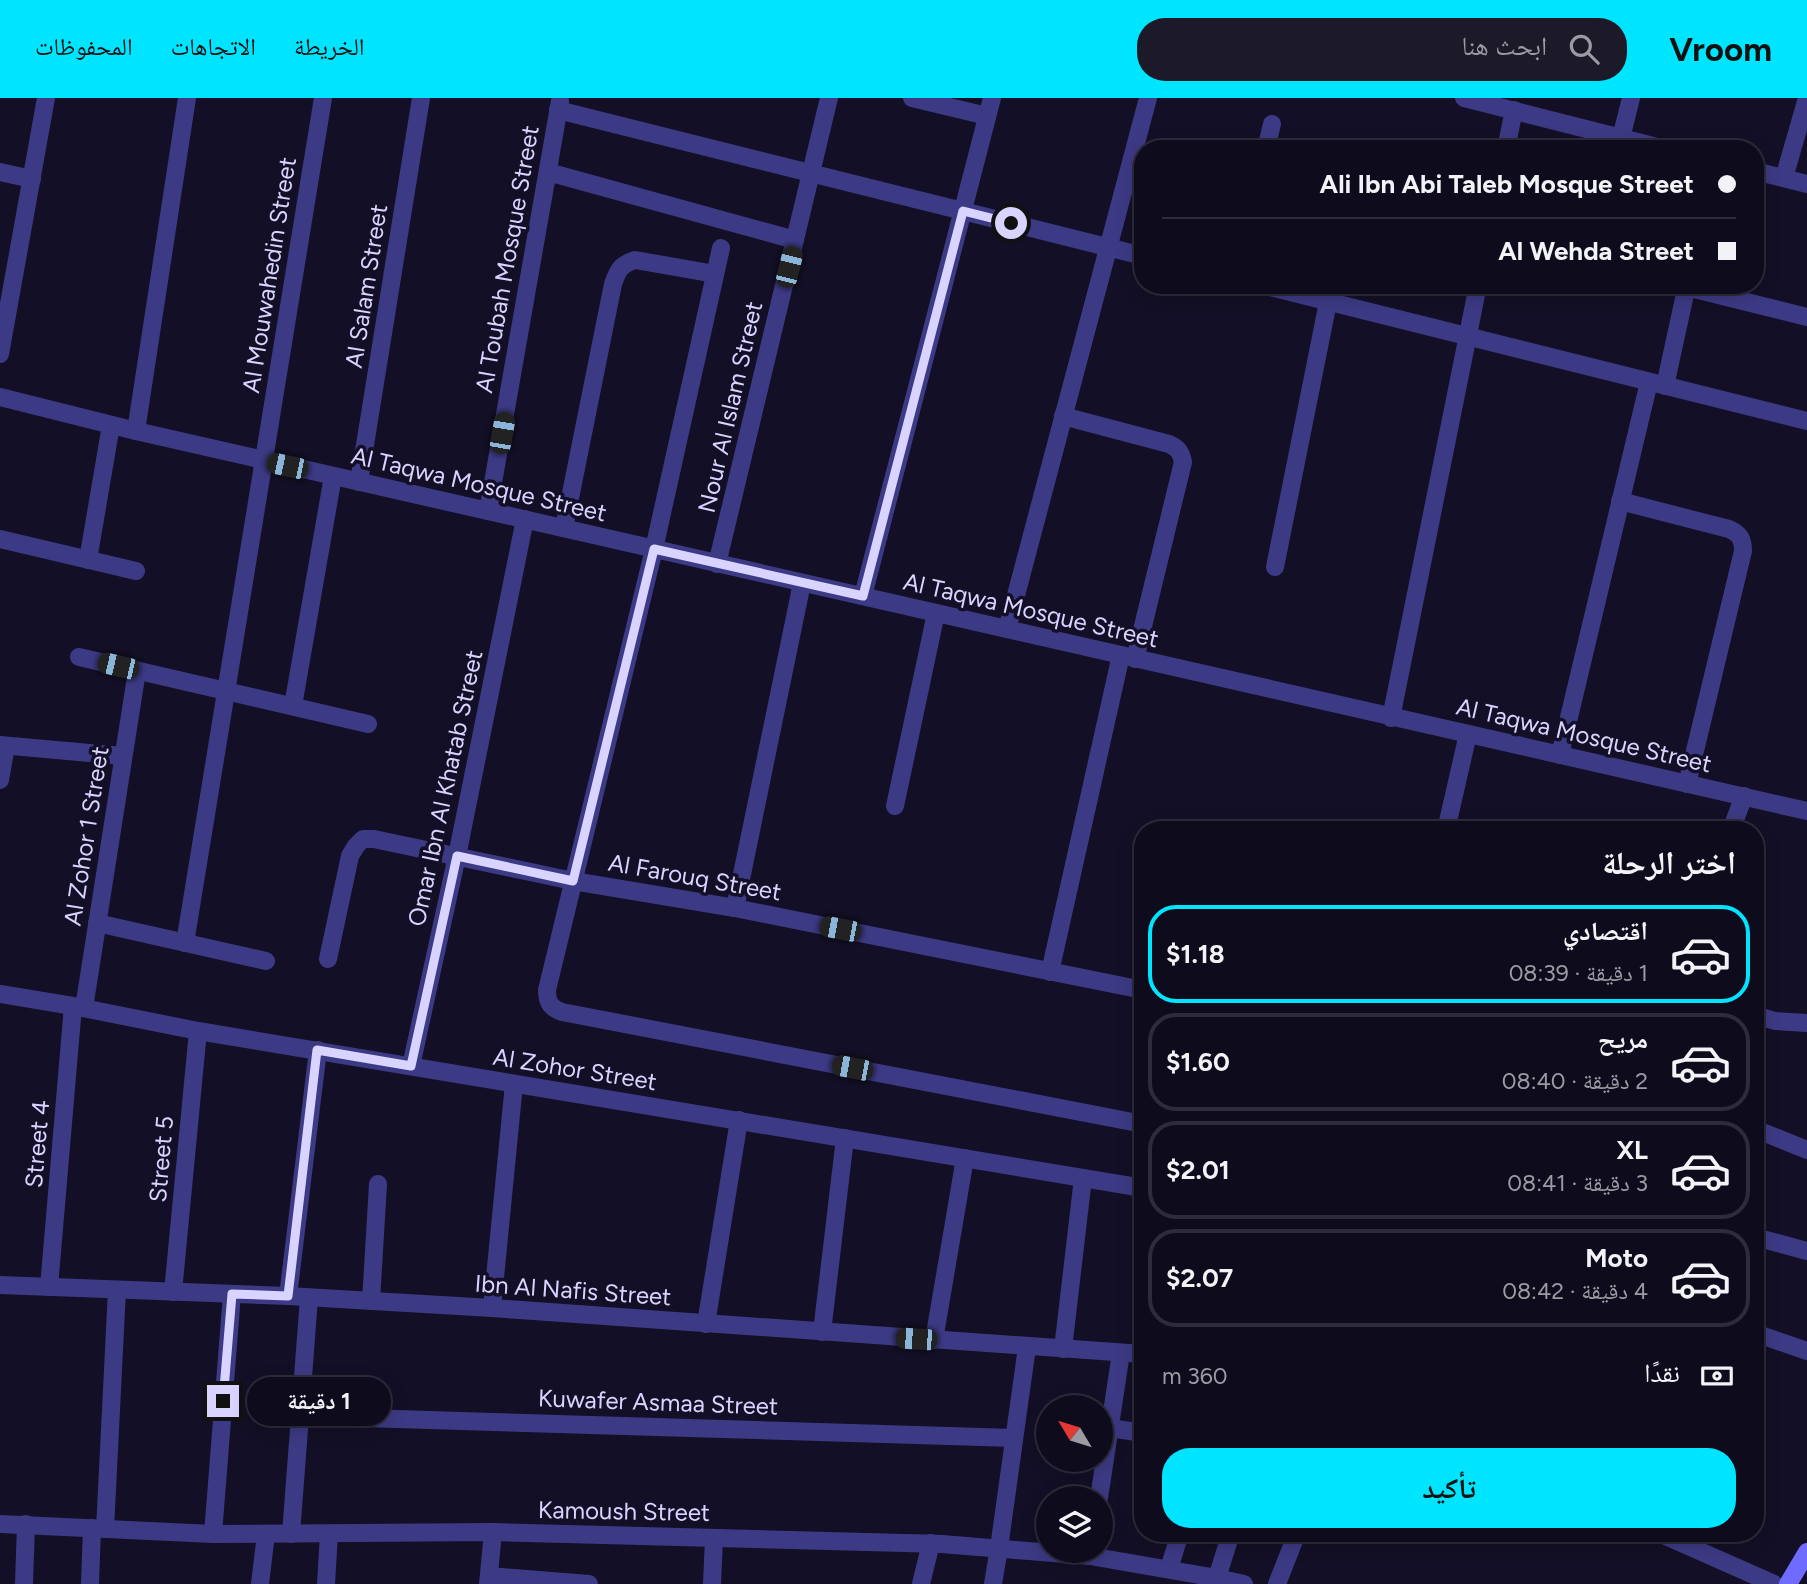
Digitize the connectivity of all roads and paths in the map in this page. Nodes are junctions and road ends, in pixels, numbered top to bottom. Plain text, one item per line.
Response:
1 (46, 98) edge
2 (187, 98) edge
3 (323, 98) edge
4 (421, 98) edge
5 (829, 98) edge
6 (912, 98) edge
7 (992, 98) edge
8 (1148, 98) edge
9 (1464, 98) edge
10 (1631, 98) edge
11 (1807, 98) edge
12 (559, 104) edge
13 (1518, 107) edge
14 (987, 116) junction
15 (1272, 124) dead end
16 (1621, 138) junction
17 (1140, 140) edge
18 (1268, 140) edge
19 (1509, 140) edge
20 (1629, 140) edge
21 (1134, 164) edge
22 (0, 172) edge
23 (548, 172) junction
24 (811, 173) junction
25 (1764, 173) edge
26 (1784, 178) junction
27 (32, 179) junction
28 (1807, 184) edge
29 (963, 211) junction
30 (795, 240) junction
31 (1108, 247) junction
32 (722, 248) dead end
33 (1134, 254) edge
34 (715, 274) junction
35 (1297, 294) edge
36 (1476, 294) edge
37 (1682, 294) edge
38 (1716, 294) edge
39 (1328, 302) junction
40 (1807, 317) edge
41 (1468, 337) junction
42 (0, 354) edge
43 (1657, 384) junction
44 (0, 397) edge
45 (1063, 416) junction
46 (1807, 421) edge
47 (111, 425) junction
48 (136, 431) junction
49 (264, 461) junction
50 (333, 476) junction
51 (359, 482) junction
52 (1620, 501) junction
53 (488, 511) junction
54 (525, 519) junction
55 (564, 528) junction
56 (0, 539) edge
57 (654, 549) junction
58 (88, 560) junction
59 (718, 564) junction
60 (1275, 567) dead end
61 (136, 571) dead end
62 (802, 583) junction
63 (863, 596) junction
64 (936, 613) junction
65 (1007, 629) junction
66 (79, 657) dead end
67 (1128, 657) junction
68 (137, 671) junction
69 (226, 691) junction
70 (293, 706) junction
71 (1391, 718) junction
72 (368, 724) dead end
73 (1468, 734) junction
74 (3, 746) edge
75 (1560, 755) junction
76 (123, 756) junction
77 (0, 780) edge
78 (1687, 783) junction
79 (1744, 796) junction
80 (895, 806) dead end
81 (1807, 811) edge
82 (1448, 821) edge
83 (1734, 821) edge
84 (457, 856) junction
85 (573, 881) junction
86 (735, 908) junction
87 (97, 923) junction
88 (185, 943) junction
89 (328, 959) dead end
90 (266, 961) dead end
91 (1050, 972) junction
92 (1134, 988) edge
93 (0, 994) edge
94 (78, 1007) junction
95 (1764, 1018) edge
96 (1807, 1023) edge
97 (198, 1031) junction
98 (317, 1050) junction
99 (411, 1066) junction
100 (514, 1084) junction
101 (739, 1120) junction
102 (1134, 1122) edge
103 (1764, 1133) edge
104 (845, 1138) junction
105 (1807, 1150) edge
106 (965, 1158) junction
107 (1083, 1178) junction
108 (378, 1184) dead end
109 (1134, 1186) edge
110 (1764, 1239) edge
111 (1807, 1251) edge
112 (0, 1285) edge
113 (49, 1287) junction
114 (117, 1290) junction
115 (173, 1292) junction
116 (232, 1294) junction
117 (288, 1296) junction
118 (309, 1298) junction
119 (371, 1301) junction
120 (492, 1308) junction
121 (706, 1324) junction
122 (821, 1332) junction
123 (1764, 1336) edge
124 (934, 1340) junction
125 (1027, 1347) junction
126 (1063, 1349) junction
127 (1807, 1351) edge
128 (1121, 1353) junction
129 (1134, 1354) edge
130 (1113, 1408) edge
131 (300, 1416) junction
132 (1113, 1429) edge
133 (1134, 1432) edge
134 (1014, 1438) junction
135 (0, 1524) edge
136 (26, 1524) junction
137 (99, 1529) junction
138 (494, 1532) junction
139 (213, 1534) junction
140 (266, 1534) junction
141 (291, 1534) junction
142 (329, 1534) junction
143 (714, 1538) junction
144 (1177, 1542) edge
145 (1228, 1542) edge
146 (1293, 1542) edge
147 (1679, 1542) edge
148 (930, 1543) junction
149 (999, 1548) junction
150 (1036, 1550) edge
151 (1807, 1552) edge
152 (1113, 1558) edge
153 (1169, 1569) junction
154 (1217, 1578) junction
155 (489, 1580) edge
156 (24, 1584) edge
157 (90, 1584) edge
158 (261, 1584) edge
159 (326, 1584) edge
160 (589, 1584) edge
161 (712, 1584) edge
162 (920, 1584) edge
163 (992, 1584) edge
164 (1244, 1584) edge
165 (1277, 1584) edge
166 (1774, 1584) edge
167 (1788, 1584) edge

1 - 27 street
2 - 48 street
3 - 49 street, Al Mouwahedin Street
4 - 51 street, Al Salam Street
5 - 24 street, Nour Al Islam Street
6 - 14 street
7 - 14 street
8 - 17 street
9 - 13 street
10 - 16 street
11 - 26 street
12 - 23 street, Al Toubah Mosque Street
12 - 24 street
13 - 16 street
13 - 19 street
14 - 29 street
15 - 18 street
16 - 20 street
21 - 31 street
22 - 27 street
23 - 30 street
23 - 53 street, Al Toubah Mosque Street
24 - 29 street
24 - 30 street, Nour Al Islam Street
25 - 26 street
26 - 28 street
27 - 42 street
29 - 31 street
29 - 63 street
30 - 59 street, Nour Al Islam Street
31 - 33 street
31 - 45 street
32 - 34 street
34 - 55 street
34 - 57 street
35 - 39 street
36 - 41 street
37 - 43 street
38 - 40 street
39 - 41 street
39 - 60 street
41 - 43 street
41 - 71 street
43 - 46 street
43 - 52 street
44 - 47 street, Al Taqwa Mosque Street
45 - 65 street
45 - 67 street
47 - 48 street, Al Taqwa Mosque Street
47 - 58 street
48 - 49 street, Al Taqwa Mosque Street
49 - 50 street, Al Taqwa Mosque Street
49 - 69 street, Al Mouwahedin Street
50 - 51 street, Al Taqwa Mosque Street
50 - 70 street
51 - 53 street, Al Taqwa Mosque Street
52 - 75 street
52 - 78 street
53 - 54 street, Al Taqwa Mosque Street
54 - 55 street, Al Taqwa Mosque Street
54 - 84 street, Omar Ibn Al Khatab Street
55 - 57 street, Al Taqwa Mosque Street
56 - 58 street
57 - 59 street, Al Taqwa Mosque Street
57 - 85 street
58 - 61 street
59 - 62 street, Al Taqwa Mosque Street
62 - 63 street, Al Taqwa Mosque Street
62 - 86 street
63 - 64 street, Al Taqwa Mosque Street
64 - 65 street, Al Taqwa Mosque Street
64 - 80 street
65 - 67 street, Al Taqwa Mosque Street
66 - 68 street
67 - 71 street, Al Taqwa Mosque Street
67 - 91 street
68 - 69 street
68 - 76 street, Al Zohor 1 Street
69 - 70 street
69 - 88 street, Al Mouwahedin Street
70 - 72 street
71 - 73 street, Al Taqwa Mosque Street
73 - 75 street, Al Taqwa Mosque Street
73 - 82 street
74 - 76 street
74 - 77 street
75 - 78 street, Al Taqwa Mosque Street
76 - 87 street, Al Zohor 1 Street
78 - 79 street, Al Taqwa Mosque Street
79 - 81 street, Al Taqwa Mosque Street
79 - 83 street
84 - 85 street, Al Farouq Street
84 - 89 street, Al Farouq Street
84 - 99 street, Omar Ibn Al Khatab Street
85 - 86 street, Al Farouq Street
85 - 102 street
86 - 91 street, Al Farouq Street
87 - 88 street
87 - 94 street, Al Zohor 1 Street
88 - 90 street
91 - 92 street, Al Farouq Street
93 - 94 street, Al Zohor Street
94 - 97 street, Al Zohor Street
94 - 113 street, Street 4
95 - 96 street
97 - 98 street, Al Zohor Street
97 - 115 street, Street 5
98 - 99 street, Al Zohor Street
98 - 117 street
99 - 100 street, Al Zohor Street
100 - 101 street, Al Zohor Street
100 - 120 street
101 - 104 street, Al Zohor Street
101 - 121 street
103 - 105 street
104 - 106 street, Al Zohor Street
104 - 122 street
106 - 107 street, Al Zohor Street
106 - 124 street
107 - 109 street, Al Zohor Street
107 - 126 street
108 - 119 street
110 - 111 street
112 - 113 street, Ibn Al Nafis Street
113 - 114 street, Ibn Al Nafis Street
114 - 115 street, Ibn Al Nafis Street
114 - 137 street
115 - 116 street, Ibn Al Nafis Street
116 - 117 street, Ibn Al Nafis Street
116 - 139 street
117 - 118 street, Ibn Al Nafis Street
118 - 119 street, Ibn Al Nafis Street
118 - 131 street
119 - 120 street, Ibn Al Nafis Street
120 - 121 street, Ibn Al Nafis Street
121 - 122 street, Ibn Al Nafis Street
122 - 124 street, Ibn Al Nafis Street
123 - 127 street
124 - 125 street, Ibn Al Nafis Street
125 - 126 street, Ibn Al Nafis Street
125 - 134 street
126 - 128 street, Ibn Al Nafis Street
128 - 129 street, Ibn Al Nafis Street
128 - 130 street
131 - 134 street, Kuwafer Asmaa Street
131 - 141 street
132 - 133 street
134 - 149 street
135 - 136 street, Kamoush Street
136 - 137 street, Kamoush Street
136 - 156 street
137 - 139 street, Kamoush Street
137 - 157 street
138 - 142 street, Kamoush Street
138 - 143 street, Kamoush Street
138 - 155 street
139 - 140 street, Kamoush Street
140 - 141 street, Kamoush Street
140 - 158 street
141 - 142 street, Kamoush Street
142 - 159 street
143 - 148 street, Kamoush Street
143 - 161 street
144 - 153 street
145 - 154 street
146 - 165 street
147 - 166 street
148 - 149 street, Kamoush Street
148 - 162 street
149 - 150 street, Kamoush Street
149 - 163 street
151 - 167 main road
152 - 153 street, Kamoush Street
153 - 154 street, Kamoush Street
154 - 164 street, Kamoush Street
155 - 160 street

